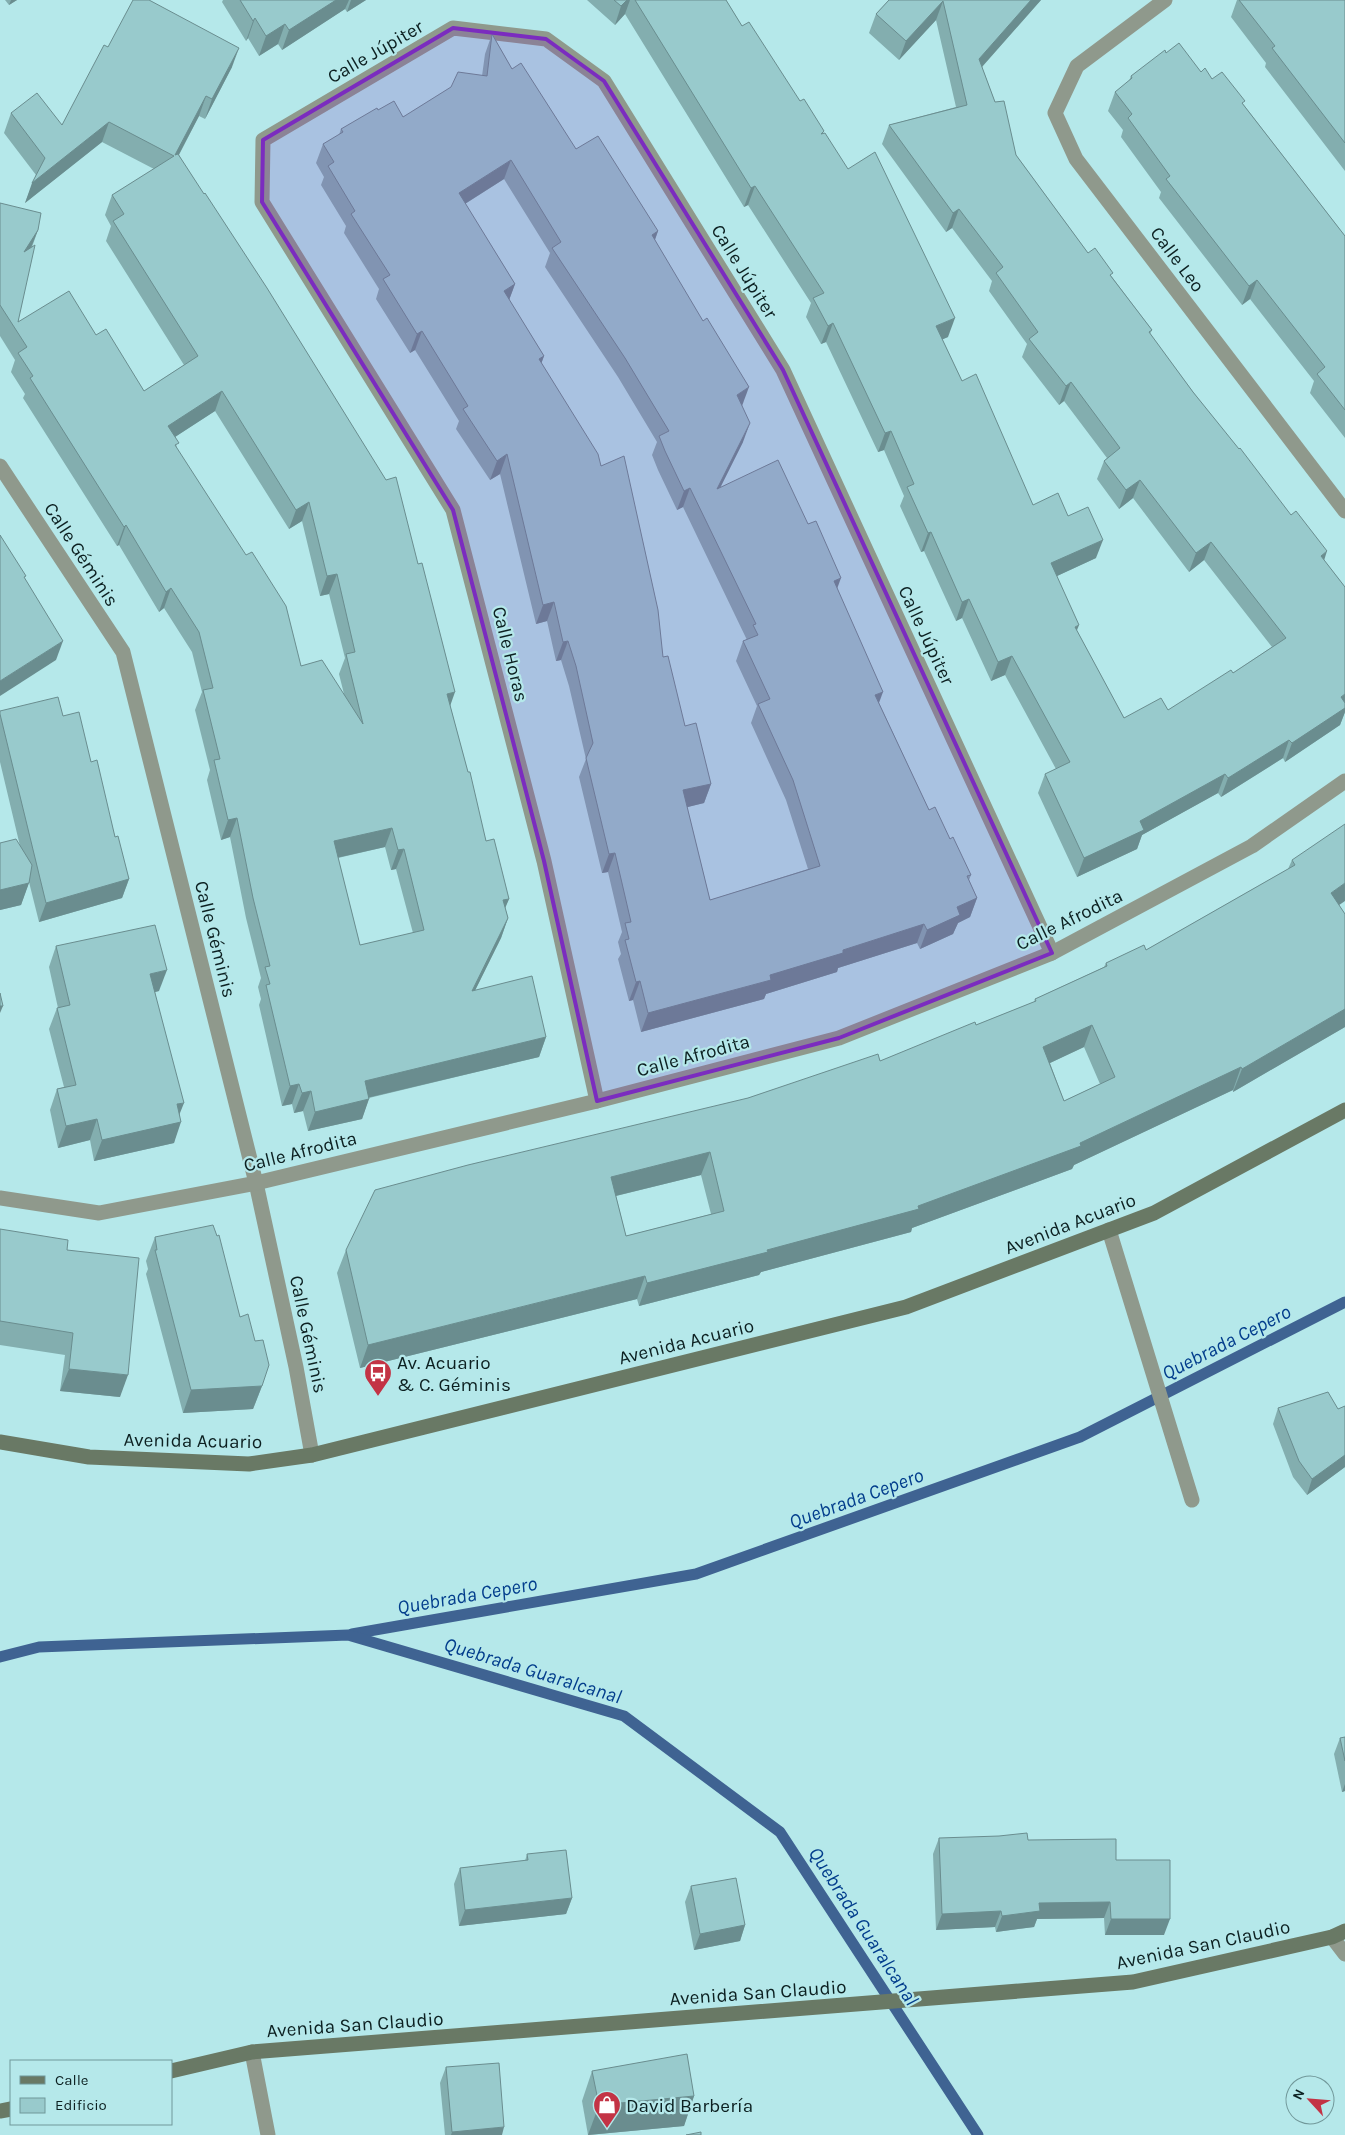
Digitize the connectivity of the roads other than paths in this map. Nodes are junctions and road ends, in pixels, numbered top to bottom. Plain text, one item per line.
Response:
1 (1165, 0) edge
2 (295, 255) joint
3 (0, 466) edge
4 (1345, 511) edge
5 (1345, 781) edge
6 (1052, 953) junction
7 (597, 1101) junction
8 (1345, 1110) edge
9 (256, 1184) junction
10 (0, 1198) edge
11 (1109, 1230) junction
12 (0, 1442) edge
13 (312, 1455) junction
14 (1192, 1500) dead end
15 (1339, 1934) edge
16 (1345, 1954) edge
17 (252, 2052) junction
18 (172, 2071) edge
19 (268, 2135) edge

1 - 4 street, Calle Leo
2 - 6 street, Calle Júpiter
2 - 7 street, Calle Horas
3 - 9 street, Calle Géminis
5 - 6 street, Calle Afrodita
6 - 7 street, Calle Afrodita
7 - 9 street, Calle Afrodita
8 - 11 street, Avenida Acuario
9 - 10 street, Calle Afrodita
9 - 13 street, Calle Géminis
11 - 13 street, Avenida Acuario
11 - 14 street
12 - 13 street, Avenida Acuario
15 - 16 street
15 - 17 street, Avenida San Claudio
17 - 18 street, Avenida San Claudio
17 - 19 street

